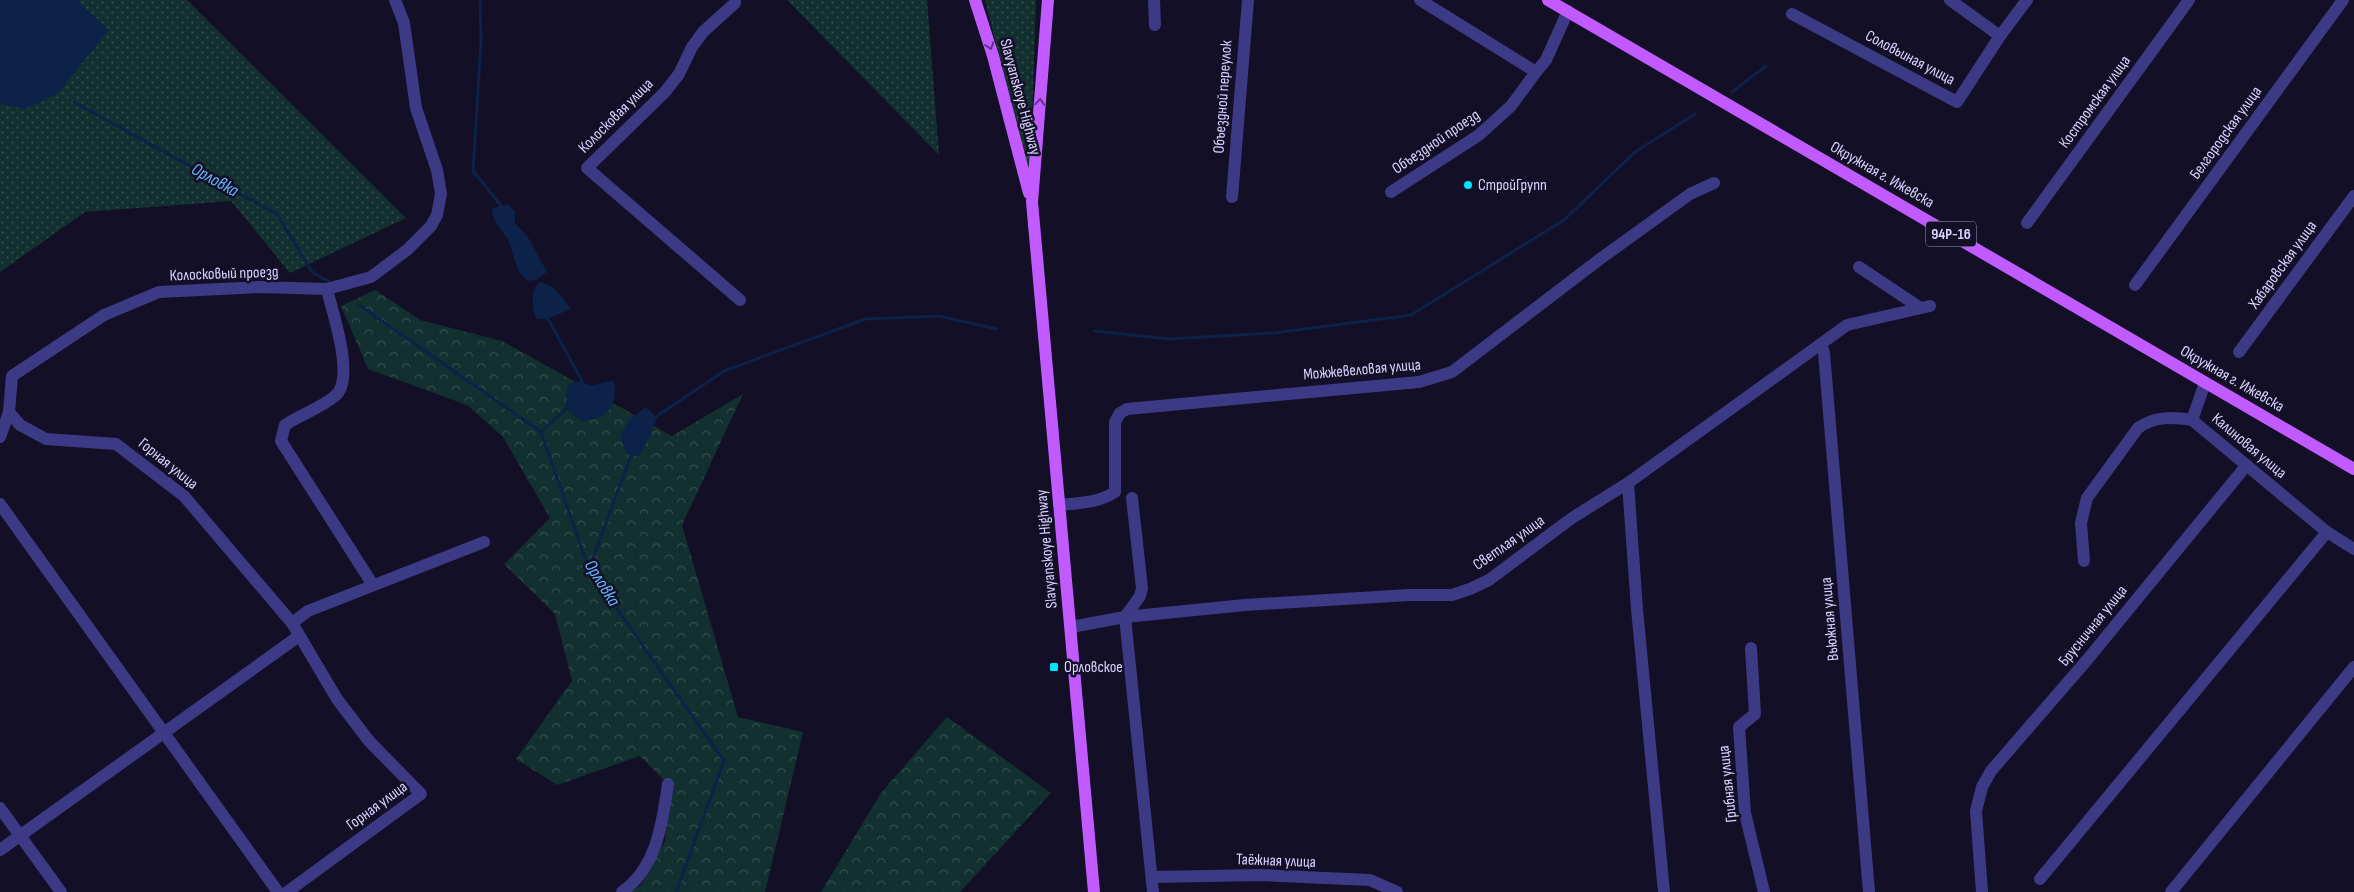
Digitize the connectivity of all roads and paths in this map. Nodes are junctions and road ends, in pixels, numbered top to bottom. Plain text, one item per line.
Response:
1 (395, 0) edge
2 (736, 0) edge
3 (975, 0) edge
4 (1048, 0) edge
5 (1154, 0) edge
6 (1248, 0) edge
7 (1420, 0) edge
8 (1548, 0) edge
9 (1950, 0) edge
10 (2027, 0) edge
11 (2188, 0) edge
12 (2343, 0) edge
13 (1568, 11) junction
14 (1792, 14) dead end
15 (1155, 25) dead end
16 (2000, 36) junction
17 (1536, 72) junction
18 (1714, 183) dead end
19 (1391, 192) dead end
20 (2354, 196) edge
21 (1232, 197) dead end
22 (1032, 202) junction
23 (2027, 223) dead end
24 (1859, 267) dead end
25 (2135, 285) dead end
26 (327, 289) junction
27 (740, 300) dead end
28 (1821, 344) junction
29 (2239, 352) dead end
30 (2205, 382) junction
31 (9, 412) junction
32 (2192, 420) junction
33 (0, 437) edge
34 (2246, 466) junction
35 (2354, 469) edge
36 (1628, 483) junction
37 (1132, 498) dead end
38 (0, 504) edge
39 (1060, 505) junction
40 (2327, 532) junction
41 (484, 542) dead end
42 (2354, 549) edge
43 (2084, 561) dead end
44 (373, 585) junction
45 (1125, 617) junction
46 (292, 623) junction
47 (1071, 627) junction
48 (299, 636) junction
49 (1751, 648) dead end
50 (2354, 667) edge
51 (164, 733) junction
52 (668, 784) dead end
53 (0, 808) edge
54 (20, 836) junction
55 (0, 850) edge
56 (1152, 877) junction
57 (2040, 879) dead end
58 (61, 892) edge
59 (278, 892) edge
60 (287, 892) edge
61 (622, 892) edge
62 (1094, 892) edge
63 (1153, 892) edge
64 (1397, 892) edge
65 (1664, 892) edge
66 (1764, 892) edge
67 (1869, 892) edge
68 (1982, 892) edge
69 (2171, 892) edge

1 - 26 street, Колосковый проезд
2 - 27 street, Колосковая улица
3 -> 22 main road, Slavyanskoye Highway
22 -> 4 main road, Slavyanskoye Highway
5 - 15 street
6 - 21 street, Объездной переулок
7 - 17 street
8 - 13 main road, Окружная г. Ижевска / 94Р-16
9 - 16 street
10 - 16 street, Соловьиная улица
11 - 23 street, Костромская улица
12 - 25 street, Белгородская улица
13 - 17 street, Объездной проезд
13 - 30 main road, Окружная г. Ижевска / 94Р-16
14 - 16 street, Соловьиная улица
17 - 19 street, Объездной проезд
18 - 39 street, Можжевеловая улица
20 - 29 street, Хабаровская улица
22 - 39 main road, Slavyanskoye Highway
24 - 28 street, Светлая улица
26 - 31 street, Колосковый проезд
26 - 44 street
28 - 36 street, Светлая улица
28 - 67 street, Вьюжная улица
30 - 32 street
30 - 35 main road, Окружная г. Ижевска / 94Р-16
31 - 33 street, Колосковый проезд
31 - 46 street, Горная улица
32 - 34 street, Калиновая улица
32 - 43 street, Калиновая улица
34 - 40 street, Калиновая улица
34 - 68 street, Брусничная улица
36 - 45 street, Светлая улица
36 - 65 street
37 - 45 street
38 - 51 street
39 - 47 main road, Slavyanskoye Highway
40 - 42 street, Калиновая улица
40 - 57 street
41 - 44 street
44 - 46 street
45 - 47 street, Светлая улица
45 - 56 street
46 - 48 street, Горная улица
47 - 62 main road, Slavyanskoye Highway
48 - 51 street
48 - 60 street, Горная улица
49 - 66 street, Грибная улица
50 - 69 street
51 - 54 street
51 - 59 street
52 - 61 street
53 - 54 street
54 - 55 street
54 - 58 street
56 - 63 street
56 - 64 street, Таёжная улица

